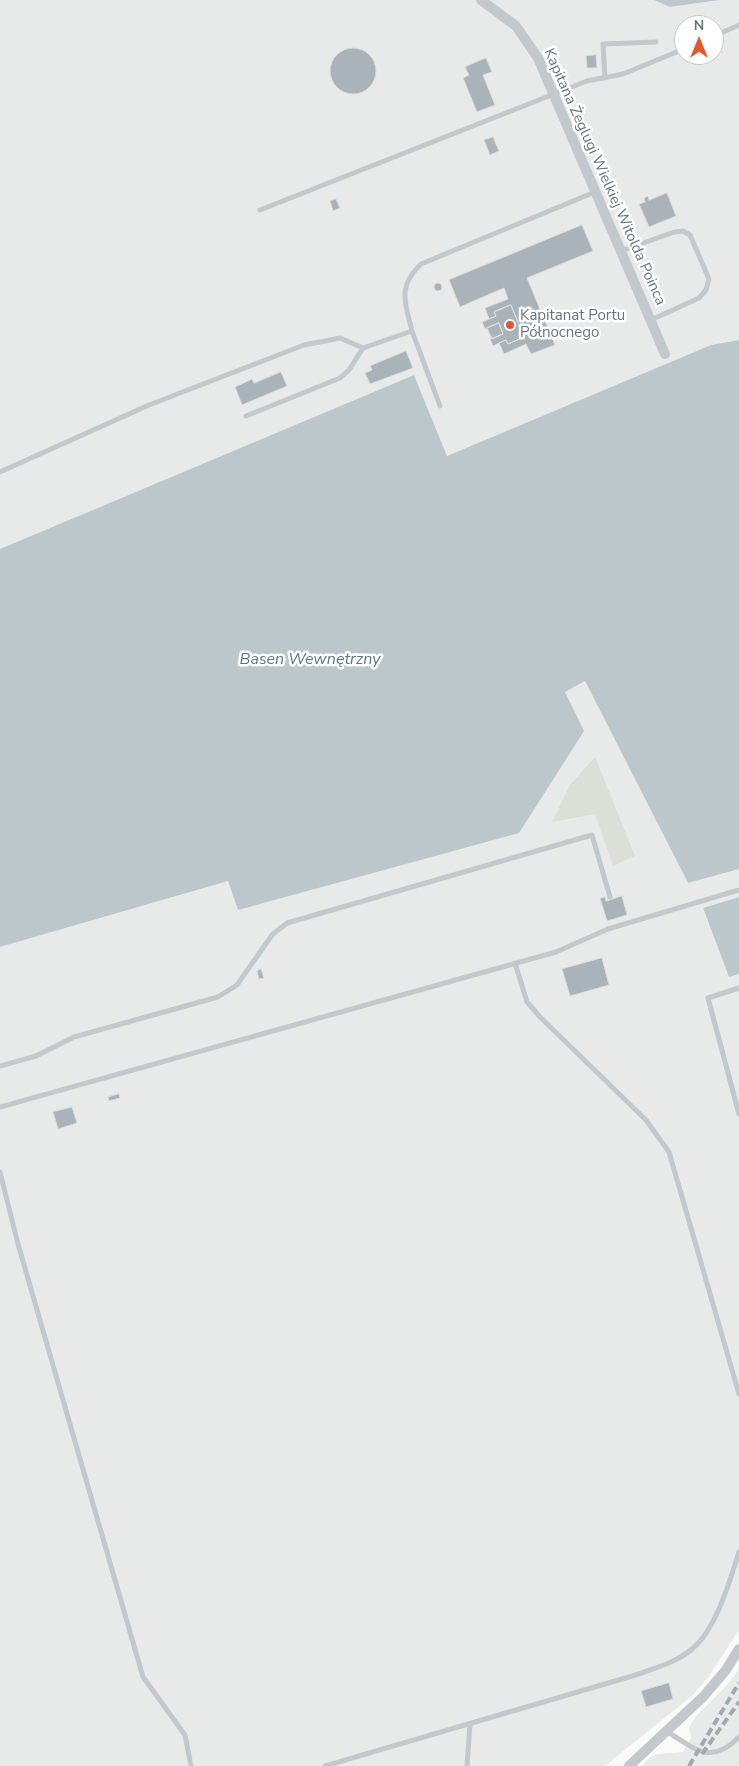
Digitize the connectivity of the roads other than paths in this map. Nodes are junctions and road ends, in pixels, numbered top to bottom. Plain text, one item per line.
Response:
1 (481, 0) edge
2 (739, 25) edge
3 (724, 32) edge
4 (656, 42) dead end
5 (674, 53) edge
6 (605, 78) junction
7 (554, 94) junction
8 (596, 192) junction
9 (260, 210) dead end
10 (621, 251) junction
11 (650, 320) junction
12 (412, 331) junction
13 (363, 348) junction
14 (665, 354) dead end
15 (440, 406) dead end
16 (246, 416) dead end
17 (0, 472) edge
18 (739, 890) edge
19 (610, 896) dead end
20 (515, 963) junction
21 (739, 988) edge
22 (0, 1066) edge
23 (0, 1107) edge
24 (739, 1114) edge
25 (0, 1172) edge
26 (739, 1394) edge
27 (739, 1552) edge
28 (739, 1649) edge
29 (470, 1724) junction
30 (665, 1730) junction
31 (739, 1737) edge
32 (191, 1766) edge
33 (325, 1766) edge
34 (468, 1766) edge
35 (629, 1766) edge

1 - 7 street, Kapitana Żeglugi Wielkiej Witolda Poinca
2 - 3 lane
4 - 6 lane
5 - 6 lane
6 - 7 lane
7 - 8 street, Kapitana Żeglugi Wielkiej Witolda Poinca
7 - 9 lane
8 - 10 street, Kapitana Żeglugi Wielkiej Witolda Poinca
8 - 12 lane
10 - 11 street, Kapitana Żeglugi Wielkiej Witolda Poinca
10 - 11 lane
11 - 14 street, Kapitana Żeglugi Wielkiej Witolda Poinca
12 - 13 lane
12 - 15 lane
13 - 16 lane
13 - 17 lane
18 - 20 lane
19 - 22 lane
20 - 23 lane
20 - 26 lane
21 - 24 lane
25 - 32 lane
27 - 29 lane
28 - 30 street
29 - 33 lane
29 - 34 lane
30 - 31 lane
30 - 35 street

